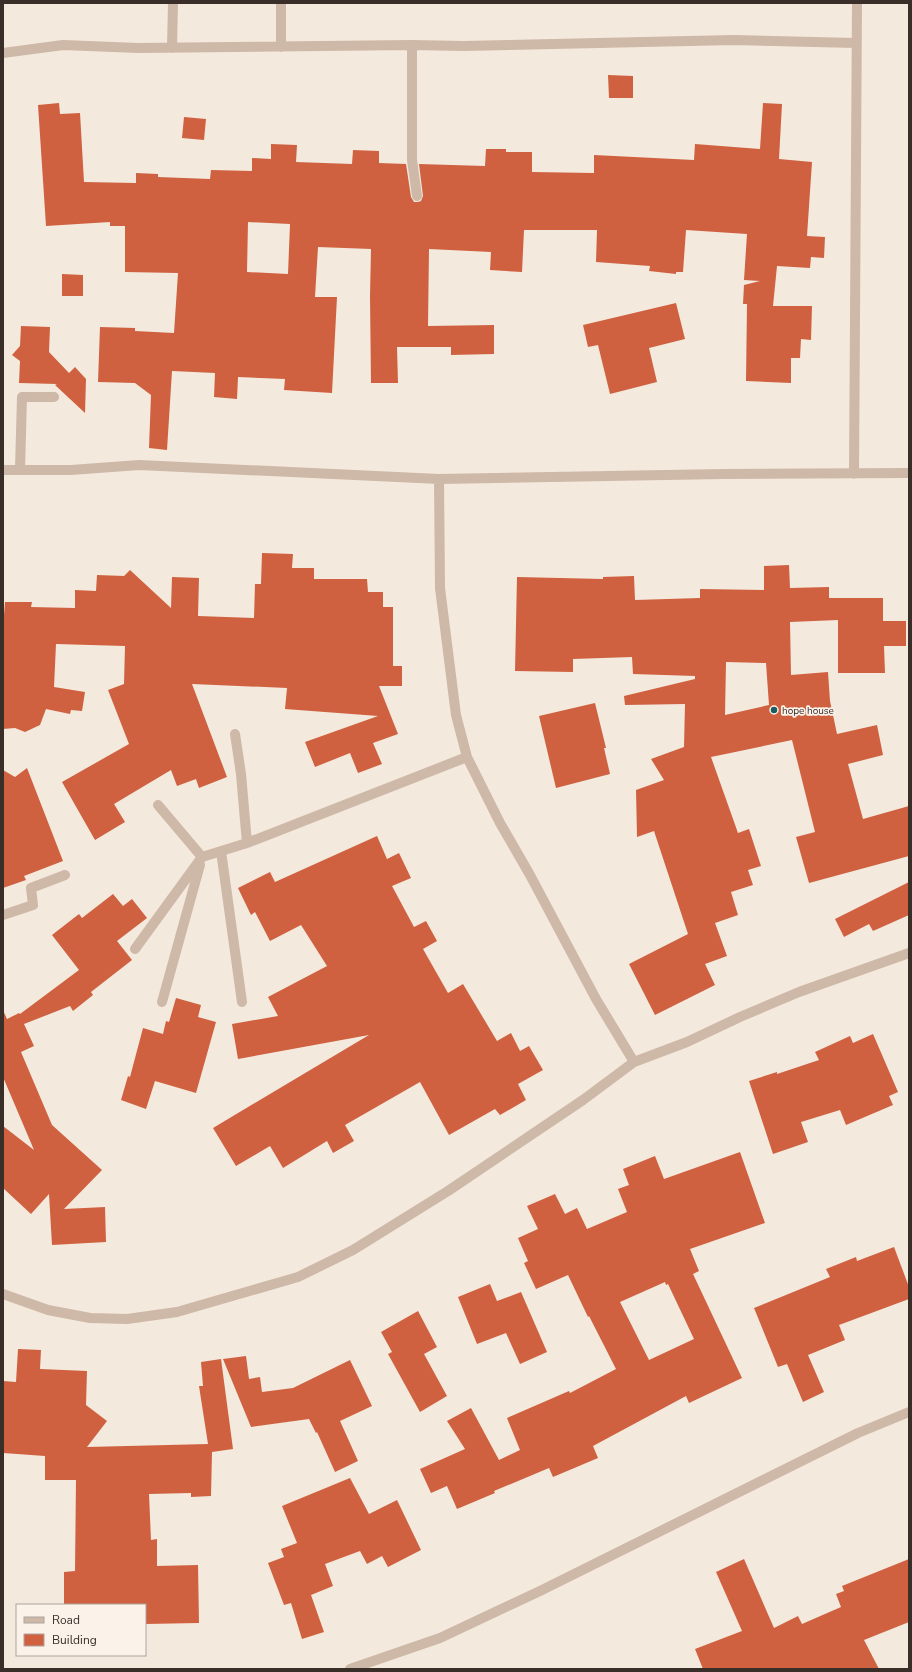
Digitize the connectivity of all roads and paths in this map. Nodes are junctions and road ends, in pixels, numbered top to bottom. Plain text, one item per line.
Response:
1 (172, 3) edge
2 (281, 3) edge
3 (857, 3) edge
4 (856, 43) junction
5 (412, 45) junction
6 (281, 47) junction
7 (172, 48) junction
8 (3, 53) edge
9 (417, 196) dead end
10 (54, 398) dead end
11 (20, 469) junction
12 (3, 470) edge
13 (909, 473) edge
14 (854, 474) junction
15 (439, 480) junction
16 (235, 734) dead end
17 (467, 757) junction
18 (158, 805) dead end
19 (246, 843) junction
20 (221, 851) junction
21 (202, 857) junction
22 (65, 875) dead end
23 (3, 915) edge
24 (135, 948) dead end
25 (909, 953) edge
26 (162, 1002) dead end
27 (242, 1002) dead end
28 (634, 1062) junction
29 (3, 1294) edge
30 (909, 1412) edge
31 (350, 1669) edge

1 - 7 street
2 - 6 street
3 - 4 street
4 - 5 street
4 - 14 street
5 - 6 street
5 - 9 street
6 - 7 street
7 - 8 street
10 - 11 street
11 - 12 street
11 - 15 street
13 - 14 street
14 - 15 street
15 - 17 street
16 - 19 street
17 - 19 street
17 - 28 street
18 - 21 street
19 - 20 street
20 - 21 street
20 - 27 street
21 - 24 street
21 - 26 street
22 - 23 street
25 - 28 street
28 - 29 street
30 - 31 street

